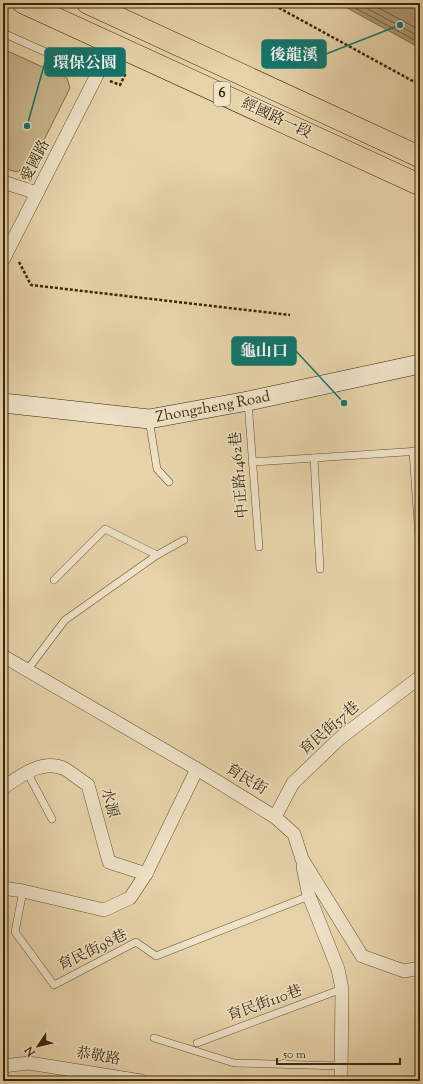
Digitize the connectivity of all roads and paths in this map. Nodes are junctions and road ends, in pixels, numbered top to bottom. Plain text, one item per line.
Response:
1 (23, 3) edge
2 (87, 3) edge
3 (270, 3) edge
4 (3, 33) edge
5 (126, 74) dead end
6 (97, 75) junction
7 (420, 85) edge
8 (420, 157) edge
9 (3, 182) edge
10 (420, 185) edge
11 (38, 193) junction
12 (10, 246) junction
13 (3, 260) edge
14 (290, 315) dead end
15 (420, 364) edge
16 (248, 401) junction
17 (3, 403) edge
18 (149, 419) junction
19 (417, 451) edge
20 (314, 458) junction
21 (252, 462) junction
22 (169, 482) dead end
23 (184, 540) dead end
24 (259, 547) dead end
25 (420, 552) edge
26 (157, 555) junction
27 (320, 569) dead end
28 (54, 580) dead end
29 (3, 656) edge
30 (28, 669) junction
31 (420, 677) edge
32 (197, 769) junction
33 (26, 772) junction
34 (3, 788) edge
35 (275, 817) junction
36 (52, 819) dead end
37 (302, 859) junction
38 (146, 874) junction
39 (3, 888) edge
40 (23, 891) junction
41 (309, 896) junction
42 (420, 968) edge
43 (342, 989) junction
44 (154, 1038) dead end
45 (197, 1043) dead end
46 (3, 1066) edge
47 (341, 1066) junction
48 (140, 1081) edge
49 (341, 1081) edge

1 - 10 main road, 經國路一段 / 6
2 - 8 main road, 經國路一段 / 6
3 - 7 path
4 - 6 lane
5 - 6 path
6 - 11 street, 愛國路
9 - 11 street
11 - 12 street, 愛國路
12 - 13 street, 愛國路
12 - 14 path
15 - 16 street, Zhongzheng Road
16 - 18 street, Zhongzheng Road
16 - 21 lane, 中正路1462巷
17 - 18 street, Zhongzheng Road
18 - 22 lane
19 - 20 lane
19 - 25 lane
20 - 21 lane
20 - 27 lane
21 - 24 lane, 中正路1462巷
23 - 26 lane
26 - 28 lane
26 - 30 lane
29 - 30 street, 育民街
30 - 32 street, 育民街
31 - 35 street, 育民街57巷
32 - 35 street, 育民街
32 - 38 street
33 - 34 street, 水源
33 - 36 lane
33 - 38 street, 水源
35 - 37 street, 育民街
37 - 41 street
37 - 42 street, 育民街
38 - 40 street
39 - 40 street
40 - 41 lane, 育民街98巷
41 - 43 street
43 - 45 lane, 育民街110巷
43 - 47 street
44 - 47 lane
46 - 48 street, 恭敬路
47 - 49 street

